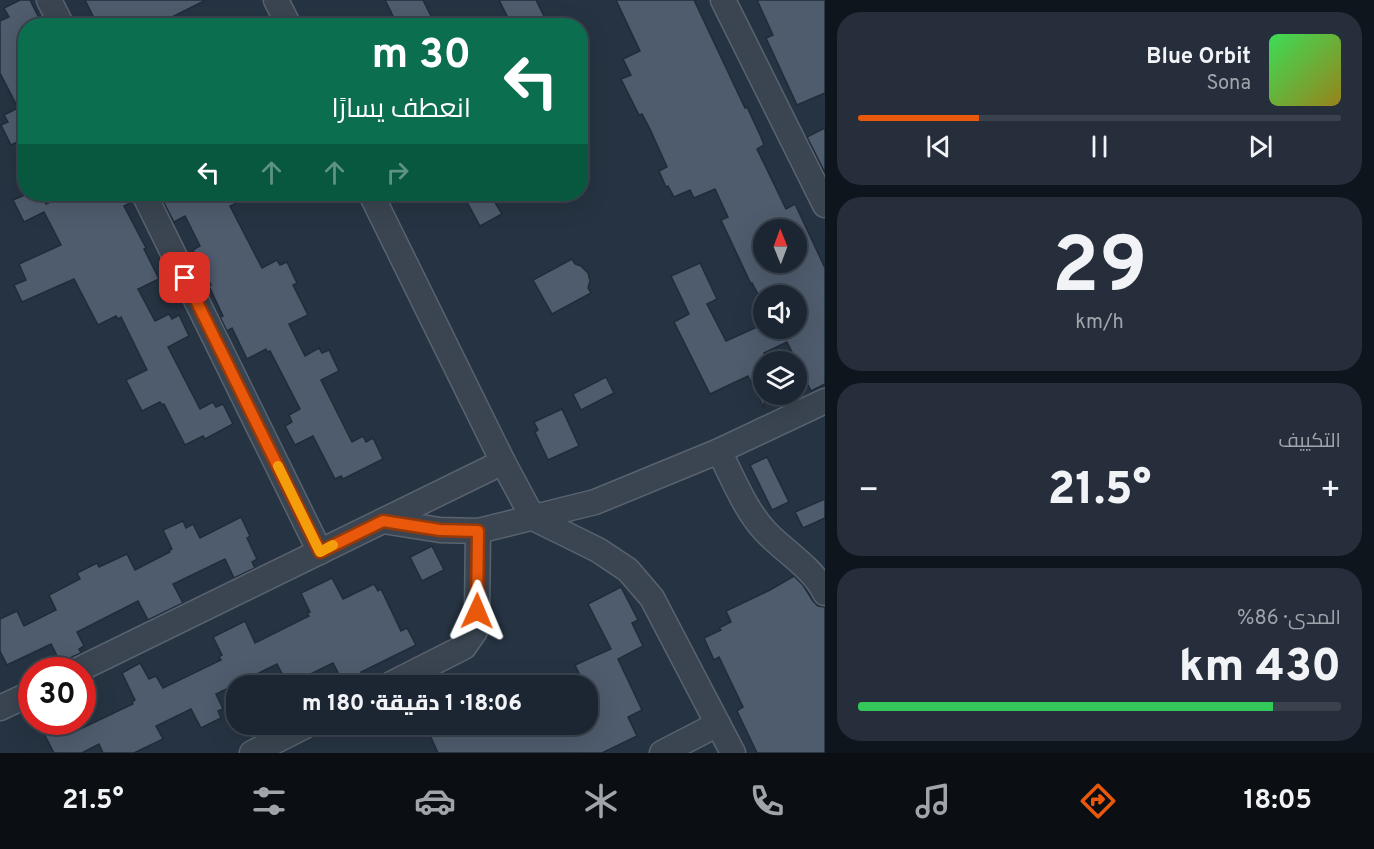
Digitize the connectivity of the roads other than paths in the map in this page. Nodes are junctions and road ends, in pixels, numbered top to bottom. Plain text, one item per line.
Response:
1 (49, 0) edge
2 (276, 0) edge
3 (723, 0) edge
4 (58, 18) edge
5 (285, 18) edge
6 (147, 201) edge
7 (374, 201) edge
8 (825, 205) edge
9 (825, 401) edge
10 (719, 451) junction
11 (503, 462) junction
12 (533, 518) junction
13 (383, 521) junction
14 (478, 531) junction
15 (320, 552) junction
16 (825, 593) edge
17 (96, 661) edge
18 (409, 675) edge
19 (18, 700) edge
20 (0, 708) edge
21 (718, 724) junction
22 (287, 735) edge
23 (252, 753) edge
24 (662, 753) edge
25 (733, 753) edge

1 - 4 street
2 - 5 street
3 - 8 street
6 - 15 street
7 - 11 street
9 - 10 street
10 - 12 street
10 - 16 street
11 - 12 street
11 - 13 street
12 - 14 street
12 - 21 street
13 - 14 street
13 - 15 street
14 - 18 street
15 - 17 street
19 - 20 street
21 - 24 street
21 - 25 street
22 - 23 street

